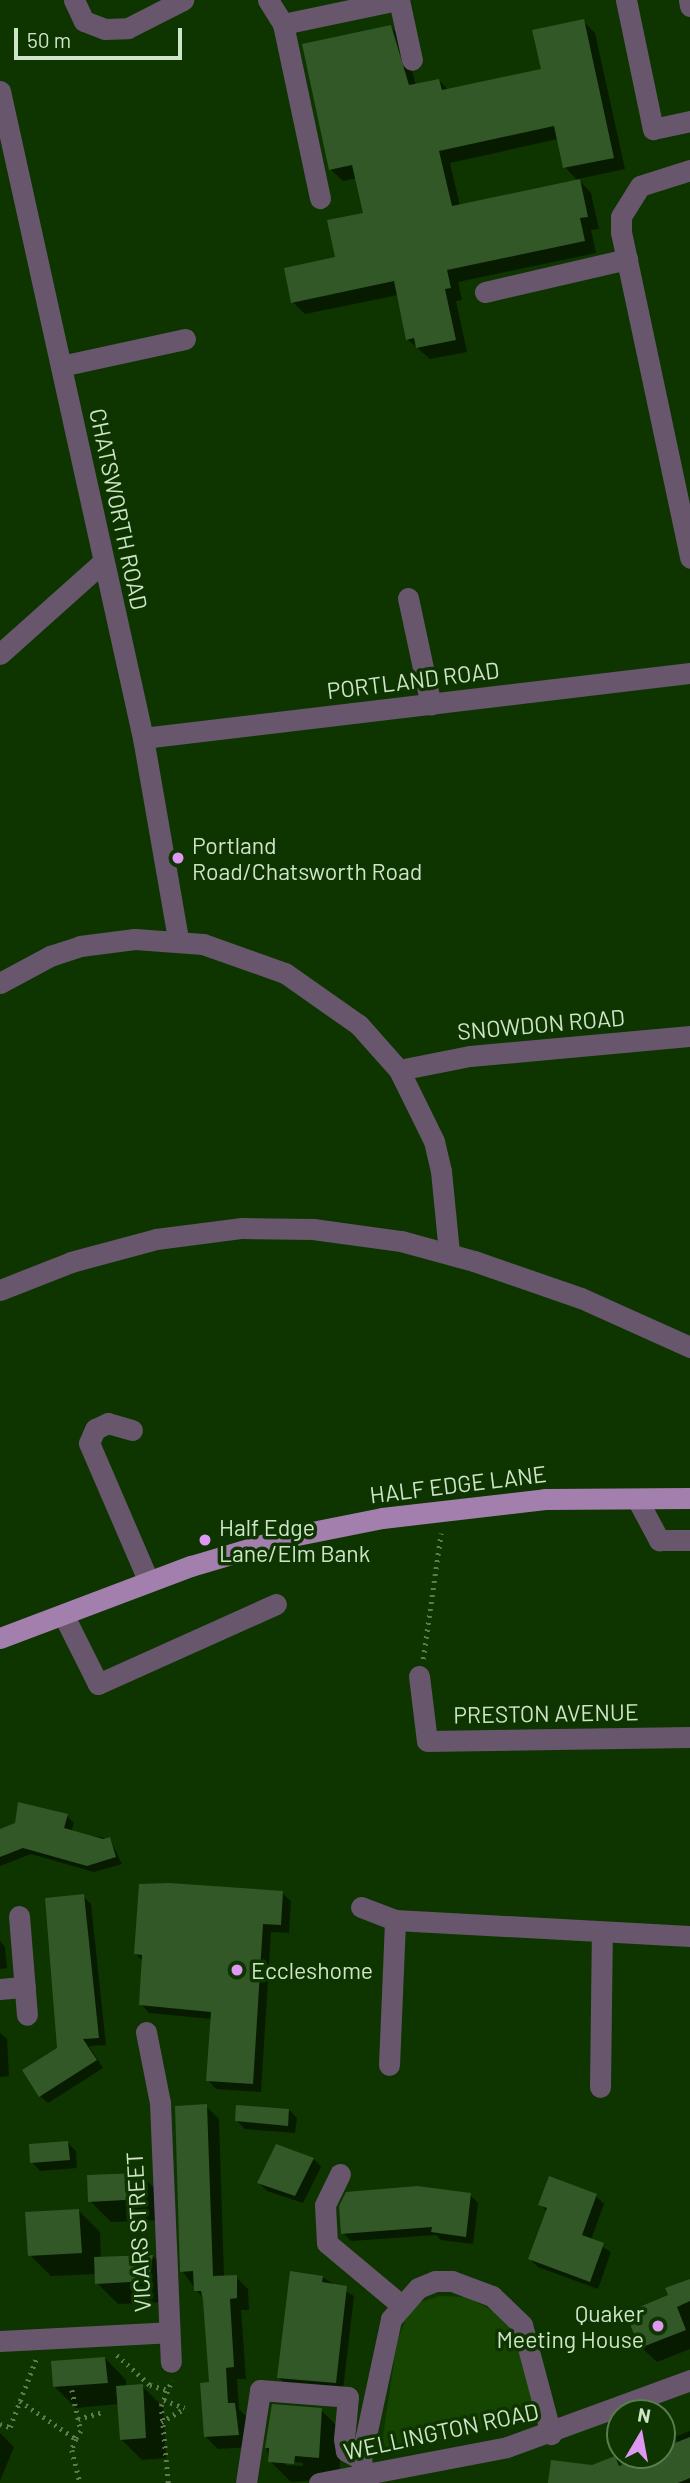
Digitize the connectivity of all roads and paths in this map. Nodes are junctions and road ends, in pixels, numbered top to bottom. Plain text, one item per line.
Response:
1 (74, 0) edge
2 (183, 0) edge
3 (268, 0) edge
4 (399, 0) edge
5 (626, 0) edge
6 (689, 0) edge
7 (690, 6) edge
8 (283, 24) junction
9 (412, 60) dead end
10 (0, 91) edge
11 (689, 124) edge
12 (690, 170) edge
13 (320, 198) dead end
14 (626, 259) junction
15 (485, 292) dead end
16 (185, 339) dead end
17 (61, 366) junction
18 (690, 558) edge
19 (103, 562) junction
20 (408, 598) dead end
21 (0, 654) edge
22 (690, 673) edge
23 (431, 705) junction
24 (143, 738) junction
25 (178, 939) junction
26 (0, 984) edge
27 (690, 1036) edge
28 (399, 1070) junction
29 (449, 1253) junction
30 (0, 1290) edge
31 (690, 1347) edge
32 (132, 1430) dead end
33 (690, 1498) edge
34 (638, 1499) junction
35 (444, 1511) junction
36 (690, 1540) edge
37 (149, 1582) junction
38 (276, 1604) dead end
39 (64, 1616) junction
40 (0, 1638) edge
41 (419, 1676) joint
42 (690, 1737) edge
43 (361, 1907) dead end
44 (19, 1916) dead end
45 (395, 1920) junction
46 (602, 1932) junction
47 (690, 1936) edge
48 (25, 1987) junction
49 (0, 1989) edge
50 (27, 2015) dead end
51 (146, 2032) dead end
52 (389, 2065) dead end
53 (600, 2087) dead end
54 (340, 2174) dead end
55 (400, 2304) junction
56 (169, 2332) junction
57 (113, 2335) junction
58 (44, 2338) junction
59 (0, 2340) edge
60 (171, 2362) joint
61 (690, 2380) edge
62 (72, 2390) dead end
63 (168, 2390) junction
64 (164, 2400) junction
65 (20, 2401) junction
66 (102, 2412) dead end
67 (78, 2419) junction
68 (161, 2422) junction
69 (0, 2424) edge
70 (551, 2434) junction
71 (76, 2439) junction
72 (362, 2467) junction
73 (80, 2483) edge
74 (168, 2483) edge
75 (246, 2483) edge
76 (319, 2483) edge

1 - 2 street
3 - 8 street
4 - 8 street
4 - 9 street
5 - 11 street
6 - 7 street
8 - 13 street
10 - 17 street, CHATSWORTH ROAD
12 - 14 street
14 - 15 street
14 - 18 street
16 - 17 street
17 - 19 street, CHATSWORTH ROAD
19 - 21 street
19 - 24 street, CHATSWORTH ROAD
20 - 23 street
22 - 23 street, PORTLAND ROAD
23 - 24 street, PORTLAND ROAD
24 - 25 street, CHATSWORTH ROAD
25 - 26 street
25 - 28 street
27 - 28 street, SNOWDON ROAD
28 - 29 street
29 - 30 street
29 - 31 street
32 - 37 street
33 - 34 main road, HALF EDGE LANE
34 - 35 main road, HALF EDGE LANE
34 - 36 street
35 - 37 main road, HALF EDGE LANE
35 - 41 path
37 - 39 main road, HALF EDGE LANE
38 - 39 street
39 - 40 main road, HALF EDGE LANE
41 - 42 street, PRESTON AVENUE
43 - 45 street
44 - 48 street
45 - 46 street
45 - 52 street
46 - 47 street
46 - 53 street
48 - 49 street
48 - 50 street
51 - 56 street, VICARS STREET
54 - 55 street
55 - 70 street
55 - 72 street
56 - 57 street, VICARS STREET
56 - 60 street, VICARS STREET
57 - 58 street, VICARS STREET
57 - 63 path
58 - 59 street, VICARS STREET
58 - 65 path
60 - 63 path
61 - 70 street, WELLINGTON ROAD
62 - 67 path
63 - 64 path
64 - 68 path
64 - 68 path
65 - 69 path
65 - 71 path
66 - 67 path
67 - 71 path
68 - 74 path
70 - 72 street, WELLINGTON ROAD
71 - 73 path
72 - 75 street
72 - 76 street, WELLINGTON ROAD

